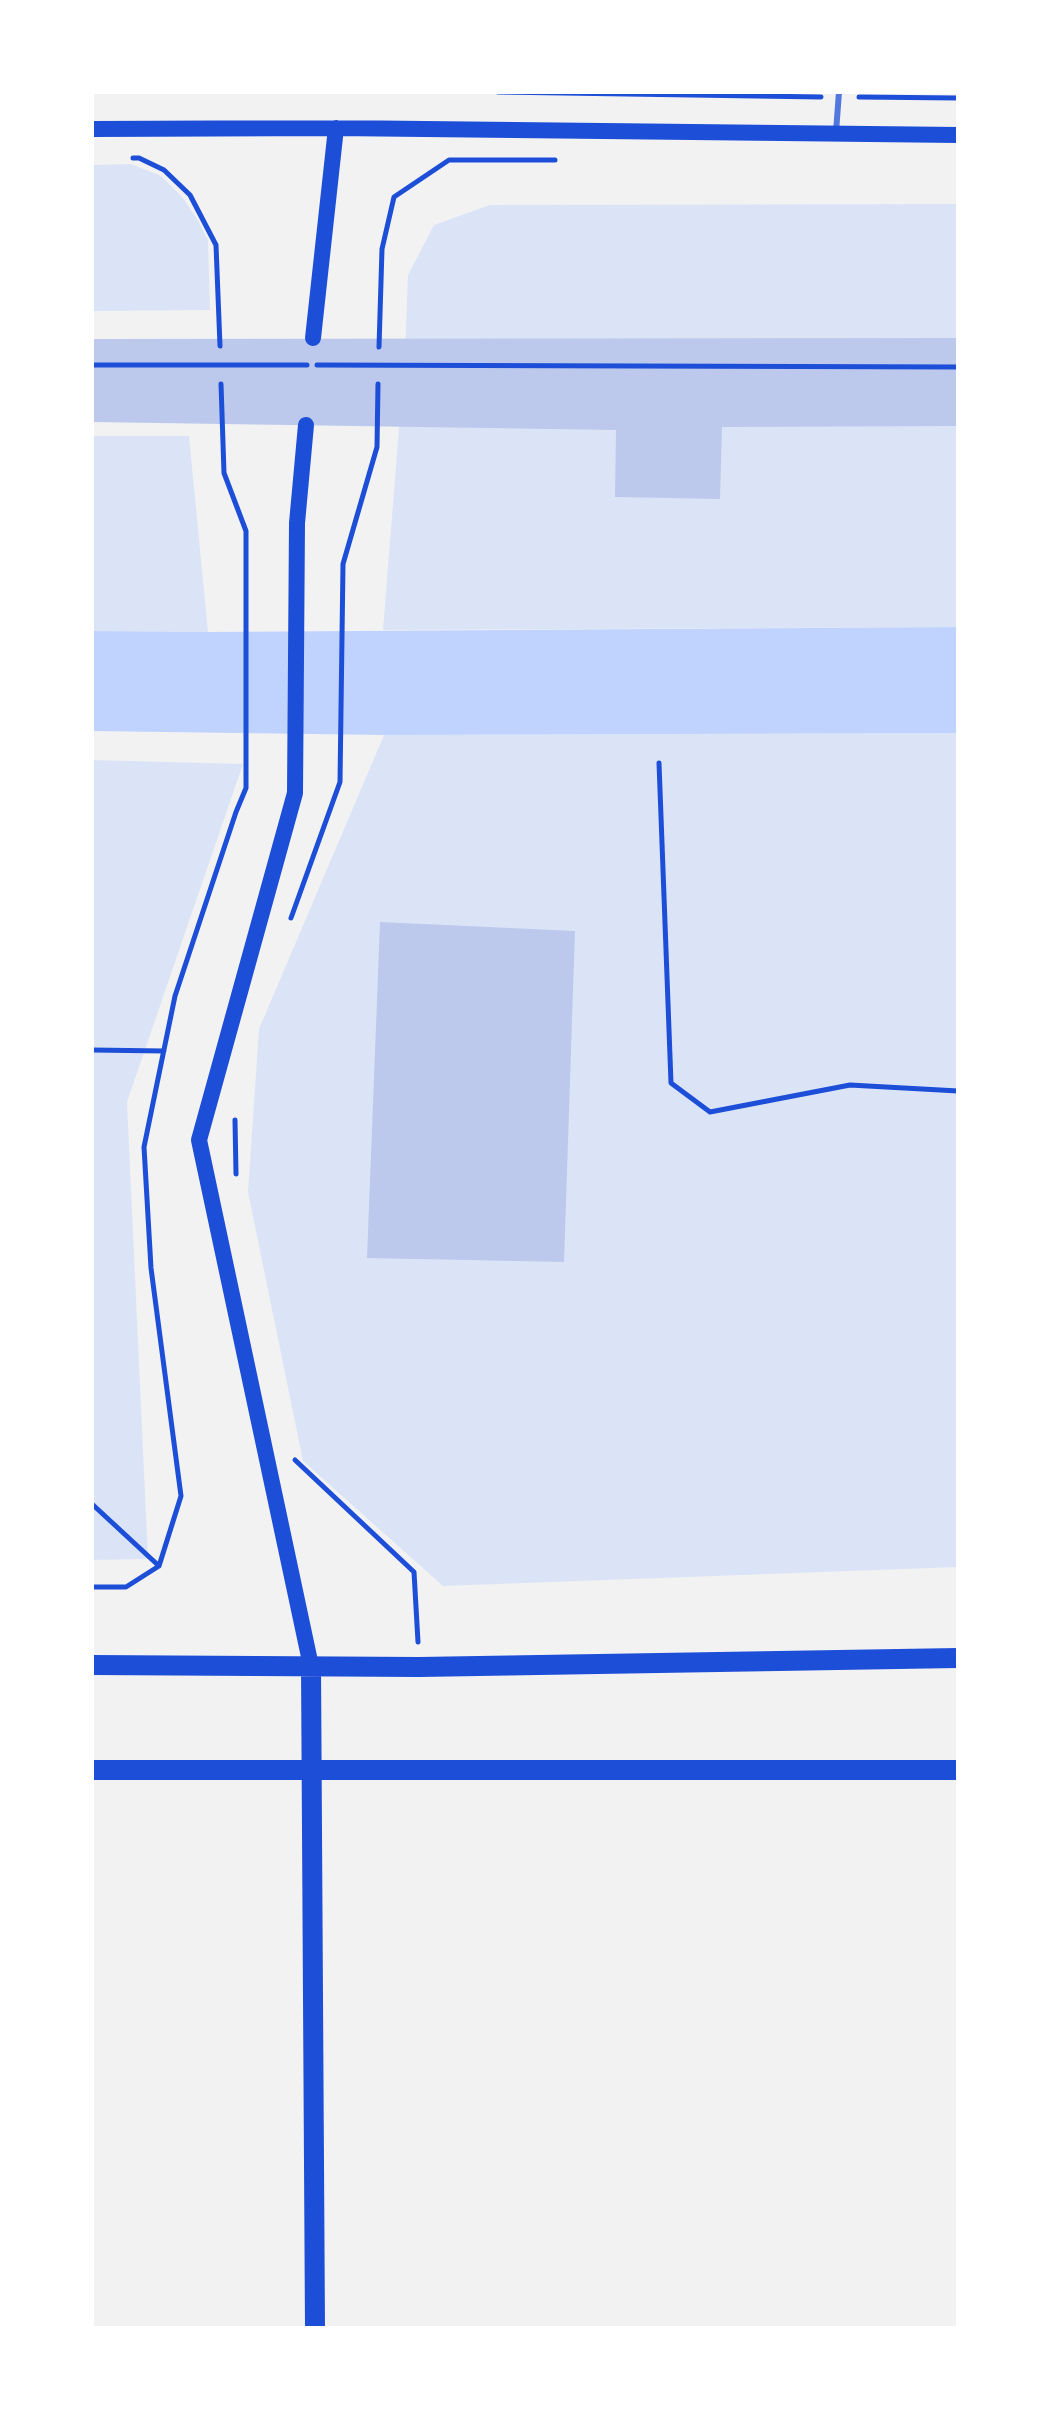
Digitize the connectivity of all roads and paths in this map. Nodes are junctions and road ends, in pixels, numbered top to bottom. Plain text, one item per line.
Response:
1 (498, 92) edge
2 (839, 94) edge
3 (958, 98) edge
4 (336, 128) junction
5 (92, 129) edge
6 (836, 133) junction
7 (958, 135) edge
8 (123, 158) dead end
9 (560, 160) dead end
10 (313, 338) dead end
11 (220, 346) dead end
12 (379, 347) dead end
13 (92, 365) edge
14 (958, 367) edge
15 (221, 384) dead end
16 (378, 384) dead end
17 (306, 425) dead end
18 (659, 763) dead end
19 (288, 925) dead end
20 (92, 1050) edge
21 (164, 1051) junction
22 (958, 1091) edge
23 (236, 1110) dead end
24 (236, 1178) dead end
25 (291, 1457) dead end
26 (92, 1504) edge
27 (159, 1566) junction
28 (92, 1587) edge
29 (958, 1658) edge
30 (92, 1665) edge
31 (311, 1666) junction
32 (419, 1667) junction
33 (92, 1770) edge
34 (958, 1770) edge
35 (311, 1771) junction
36 (315, 2328) edge

1 - 2 path
2 - 3 path
2 - 6 lane
4 - 5 main road
4 - 6 main road
4 - 10 main road
6 - 7 main road
8 - 11 path
9 - 12 path
13 - 14 path
15 - 21 path
16 - 19 path
17 - 31 main road
18 - 22 path
20 - 21 path
21 - 27 path
23 - 24 path
25 - 32 path
26 - 27 path
27 - 28 path
29 - 32 main road
30 - 31 main road
31 - 32 main road
31 - 35 main road
33 - 35 main road
34 - 35 main road
35 - 36 main road

